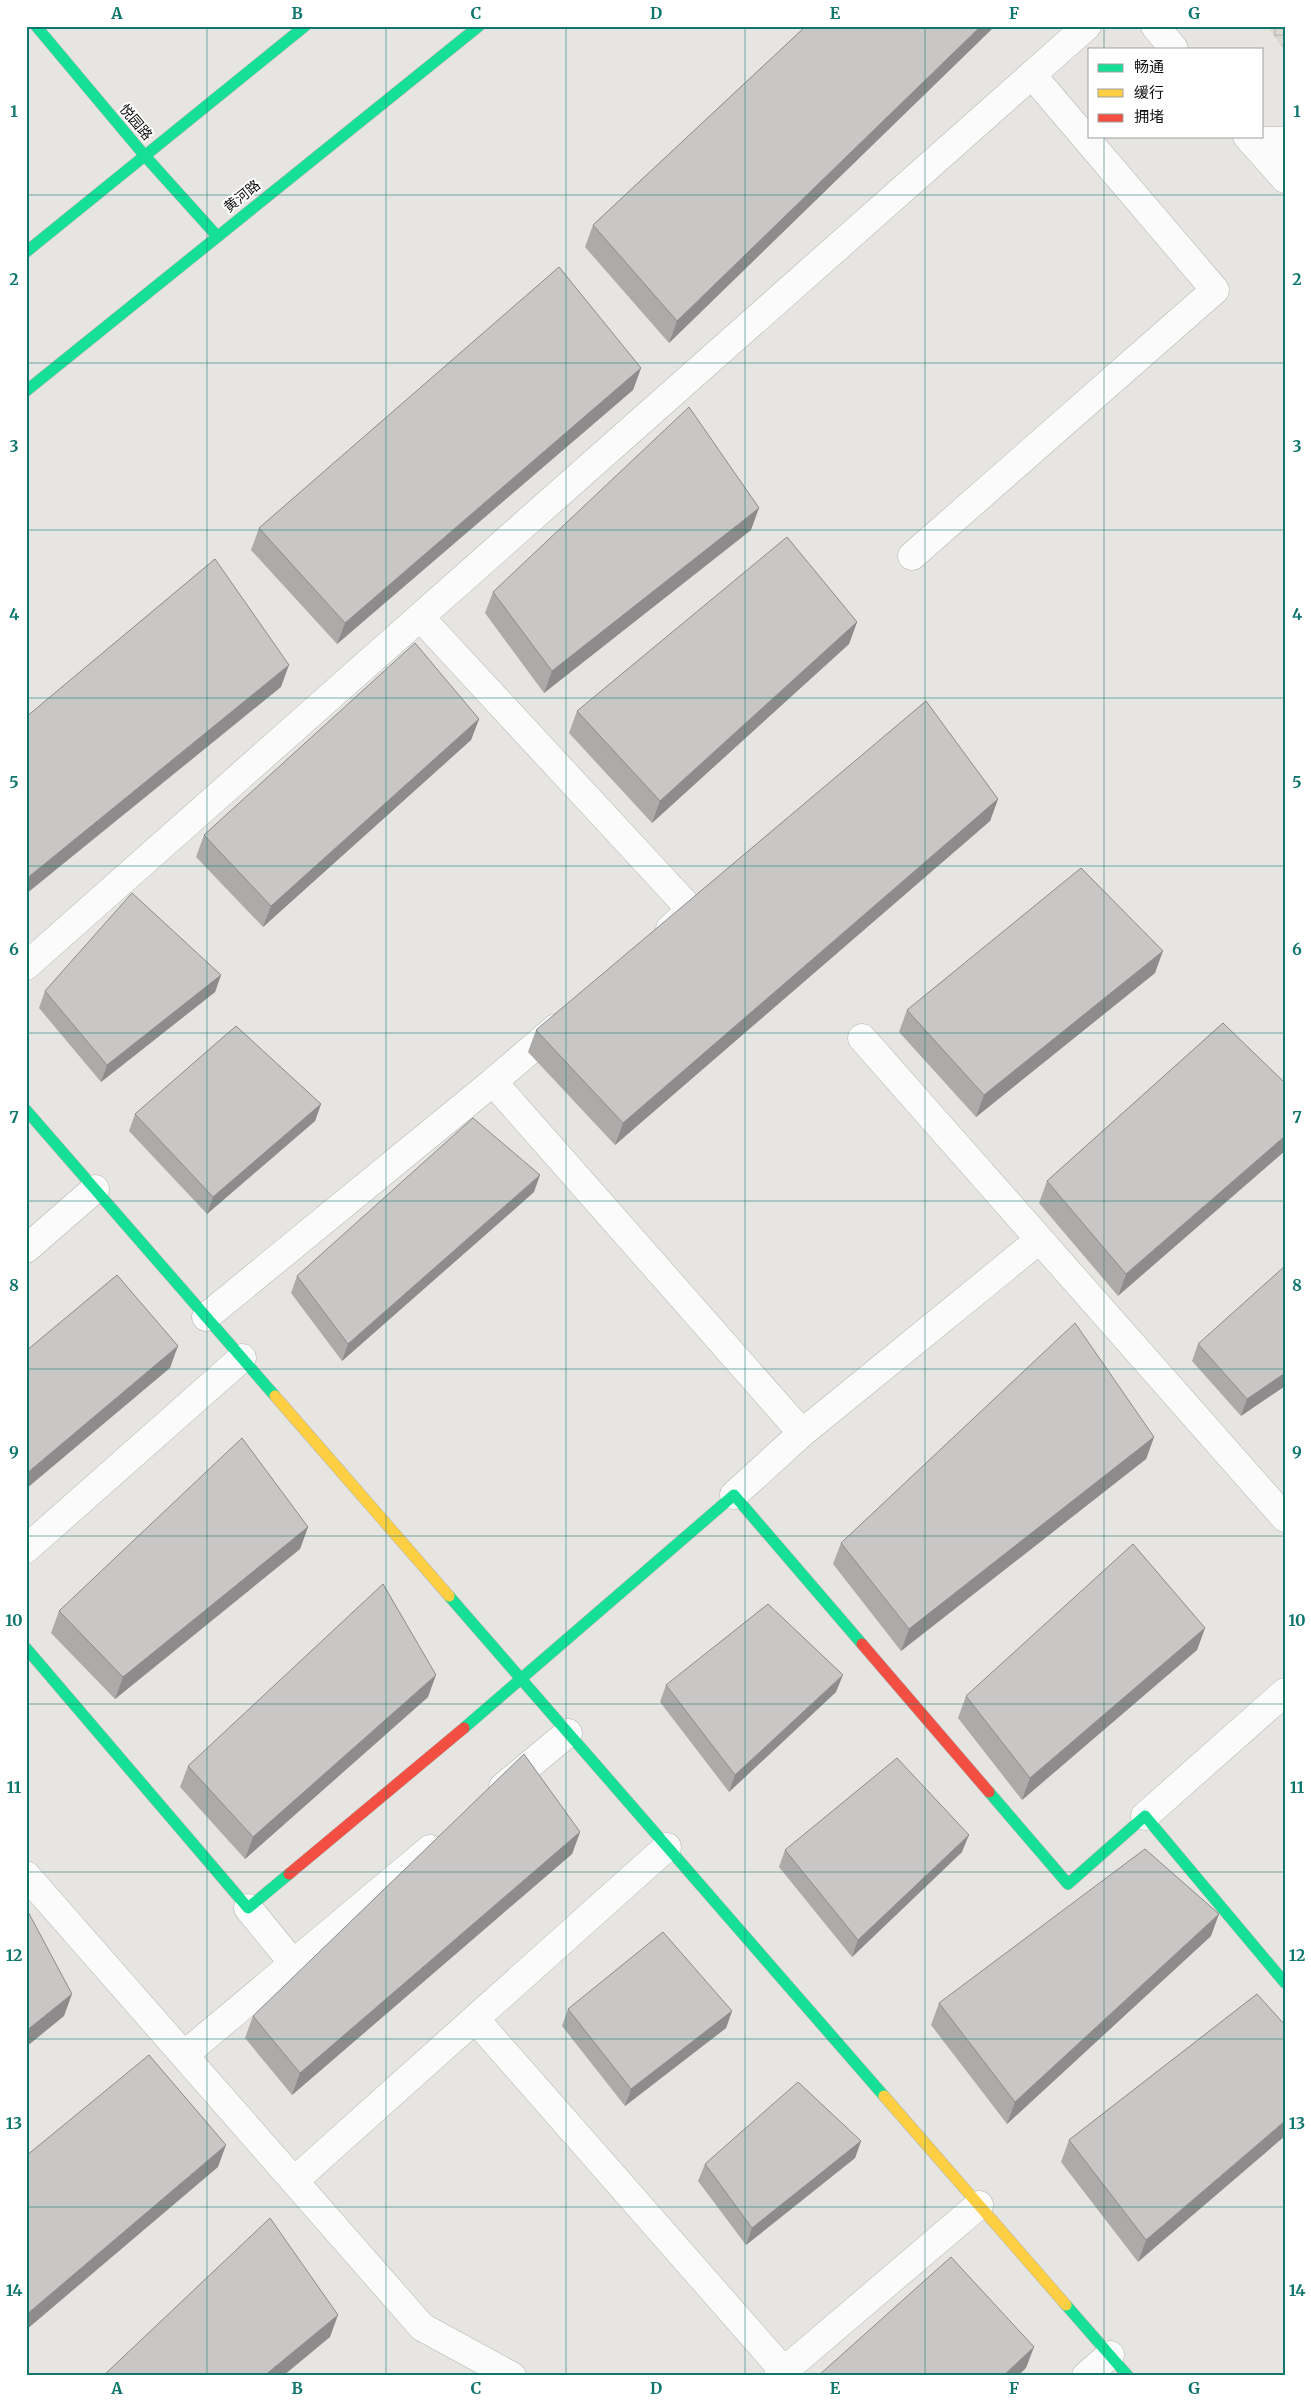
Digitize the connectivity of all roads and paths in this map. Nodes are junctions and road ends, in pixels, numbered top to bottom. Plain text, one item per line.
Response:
1 (36, 26) edge
2 (305, 26) edge
3 (479, 26) edge
4 (1087, 26) edge
5 (1155, 26) edge
6 (1173, 48) edge
7 (1032, 75) junction
8 (1249, 139) edge
9 (1285, 141) edge
10 (145, 156) junction
11 (1285, 179) edge
12 (217, 236) junction
13 (26, 252) edge
14 (26, 391) edge
15 (912, 556) dead end
16 (420, 617) junction
17 (654, 942) edge
18 (26, 966) edge
19 (573, 1013) edge
20 (862, 1038) dead end
21 (493, 1082) junction
22 (26, 1110) edge
23 (95, 1190) junction
24 (1039, 1240) junction
25 (26, 1249) edge
26 (206, 1317) junction
27 (242, 1358) junction
28 (802, 1433) junction
29 (734, 1495) junction
30 (1285, 1518) edge
31 (26, 1549) edge
32 (26, 1648) edge
33 (522, 1680) junction
34 (1285, 1692) edge
35 (568, 1733) junction
36 (486, 1801) edge
37 (1145, 1816) junction
38 (449, 1832) edge
39 (667, 1846) junction
40 (26, 1875) edge
41 (248, 1908) junction
42 (293, 1963) junction
43 (1285, 1983) edge
44 (475, 2019) junction
45 (184, 2055) junction
46 (294, 2181) junction
47 (979, 2205) junction
48 (1110, 2355) junction
49 (781, 2373) edge
50 (512, 2376) edge
51 (1086, 2376) edge
52 (1128, 2376) edge

1 - 10 street, 悦园路
2 - 10 street
3 - 12 street, 黄河路
4 - 7 street
5 - 6 street
7 - 15 street
7 - 16 street
8 - 9 street
8 - 11 street
10 - 12 street, 悦园路
10 - 13 street
12 - 14 street, 黄河路
16 - 17 street
16 - 18 street
19 - 21 street
20 - 24 street
21 - 26 street
21 - 28 street
22 - 23 street
23 - 25 street
23 - 26 street
24 - 28 street
24 - 30 street
26 - 27 street
27 - 31 street
27 - 33 street
28 - 29 street
29 - 33 street
29 - 37 street
32 - 41 street
33 - 35 street
33 - 41 street
34 - 37 street
35 - 36 street
35 - 39 street
37 - 43 street
38 - 42 street
39 - 44 street
39 - 47 street
40 - 45 street
41 - 42 street
42 - 45 street
44 - 46 street
44 - 49 street
45 - 46 street
46 - 50 street
47 - 48 street
47 - 49 street
48 - 51 street
48 - 52 street

